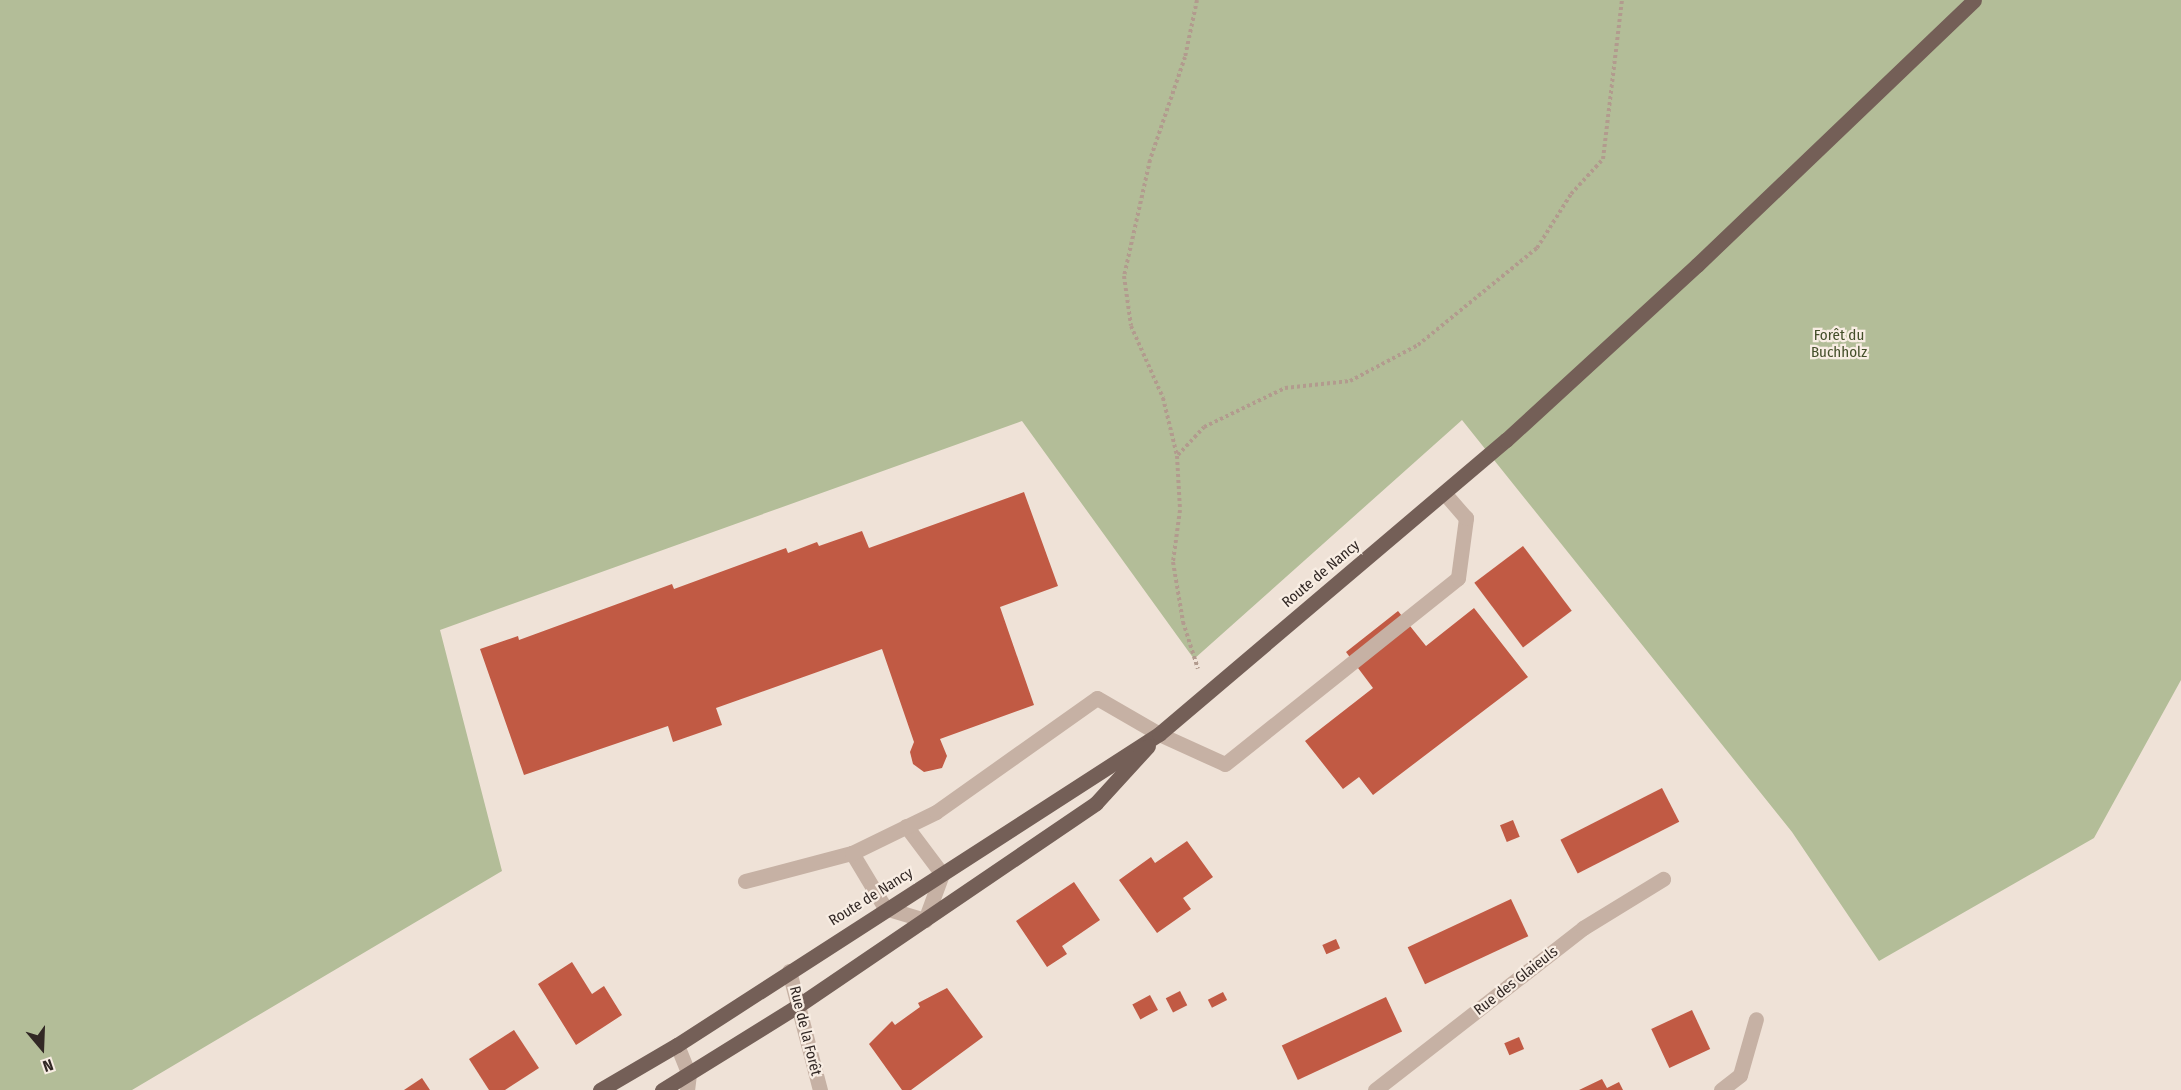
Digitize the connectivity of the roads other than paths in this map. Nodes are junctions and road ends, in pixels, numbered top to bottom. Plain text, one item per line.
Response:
1 (1974, 0) edge
2 (1444, 493) junction
3 (1159, 734) junction
4 (906, 826) junction
5 (852, 853) junction
6 (942, 874) junction
7 (1663, 879) dead end
8 (745, 881) dead end
9 (885, 908) junction
10 (925, 920) junction
11 (789, 971) junction
12 (799, 1005) junction
13 (1756, 1019) dead end
14 (677, 1045) junction
15 (689, 1074) junction
16 (605, 1089) edge
17 (662, 1090) edge
18 (687, 1090) edge
19 (820, 1090) edge
20 (1375, 1090) edge
21 (1721, 1090) edge

1 - 2 main road, Route de Nancy
2 - 3 main road, Route de Nancy
2 - 3 street
3 - 4 street
3 - 6 main road, Route de Nancy
3 - 10 main road, Route de Nancy
4 - 5 street
4 - 6 street
5 - 8 street
5 - 9 street
6 - 9 main road, Route de Nancy
6 - 10 street
7 - 20 street, Rue des Glaieuls
9 - 10 street
9 - 11 main road, Route de Nancy
10 - 12 main road, Route de Nancy
11 - 12 street, Rue de la Forêt
11 - 14 main road, Route de Nancy
12 - 15 main road, Route de Nancy
12 - 19 street, Rue de la Forêt
13 - 21 street
14 - 15 street
14 - 16 main road, Route de Nancy
15 - 17 main road, Route de Nancy
15 - 18 street

